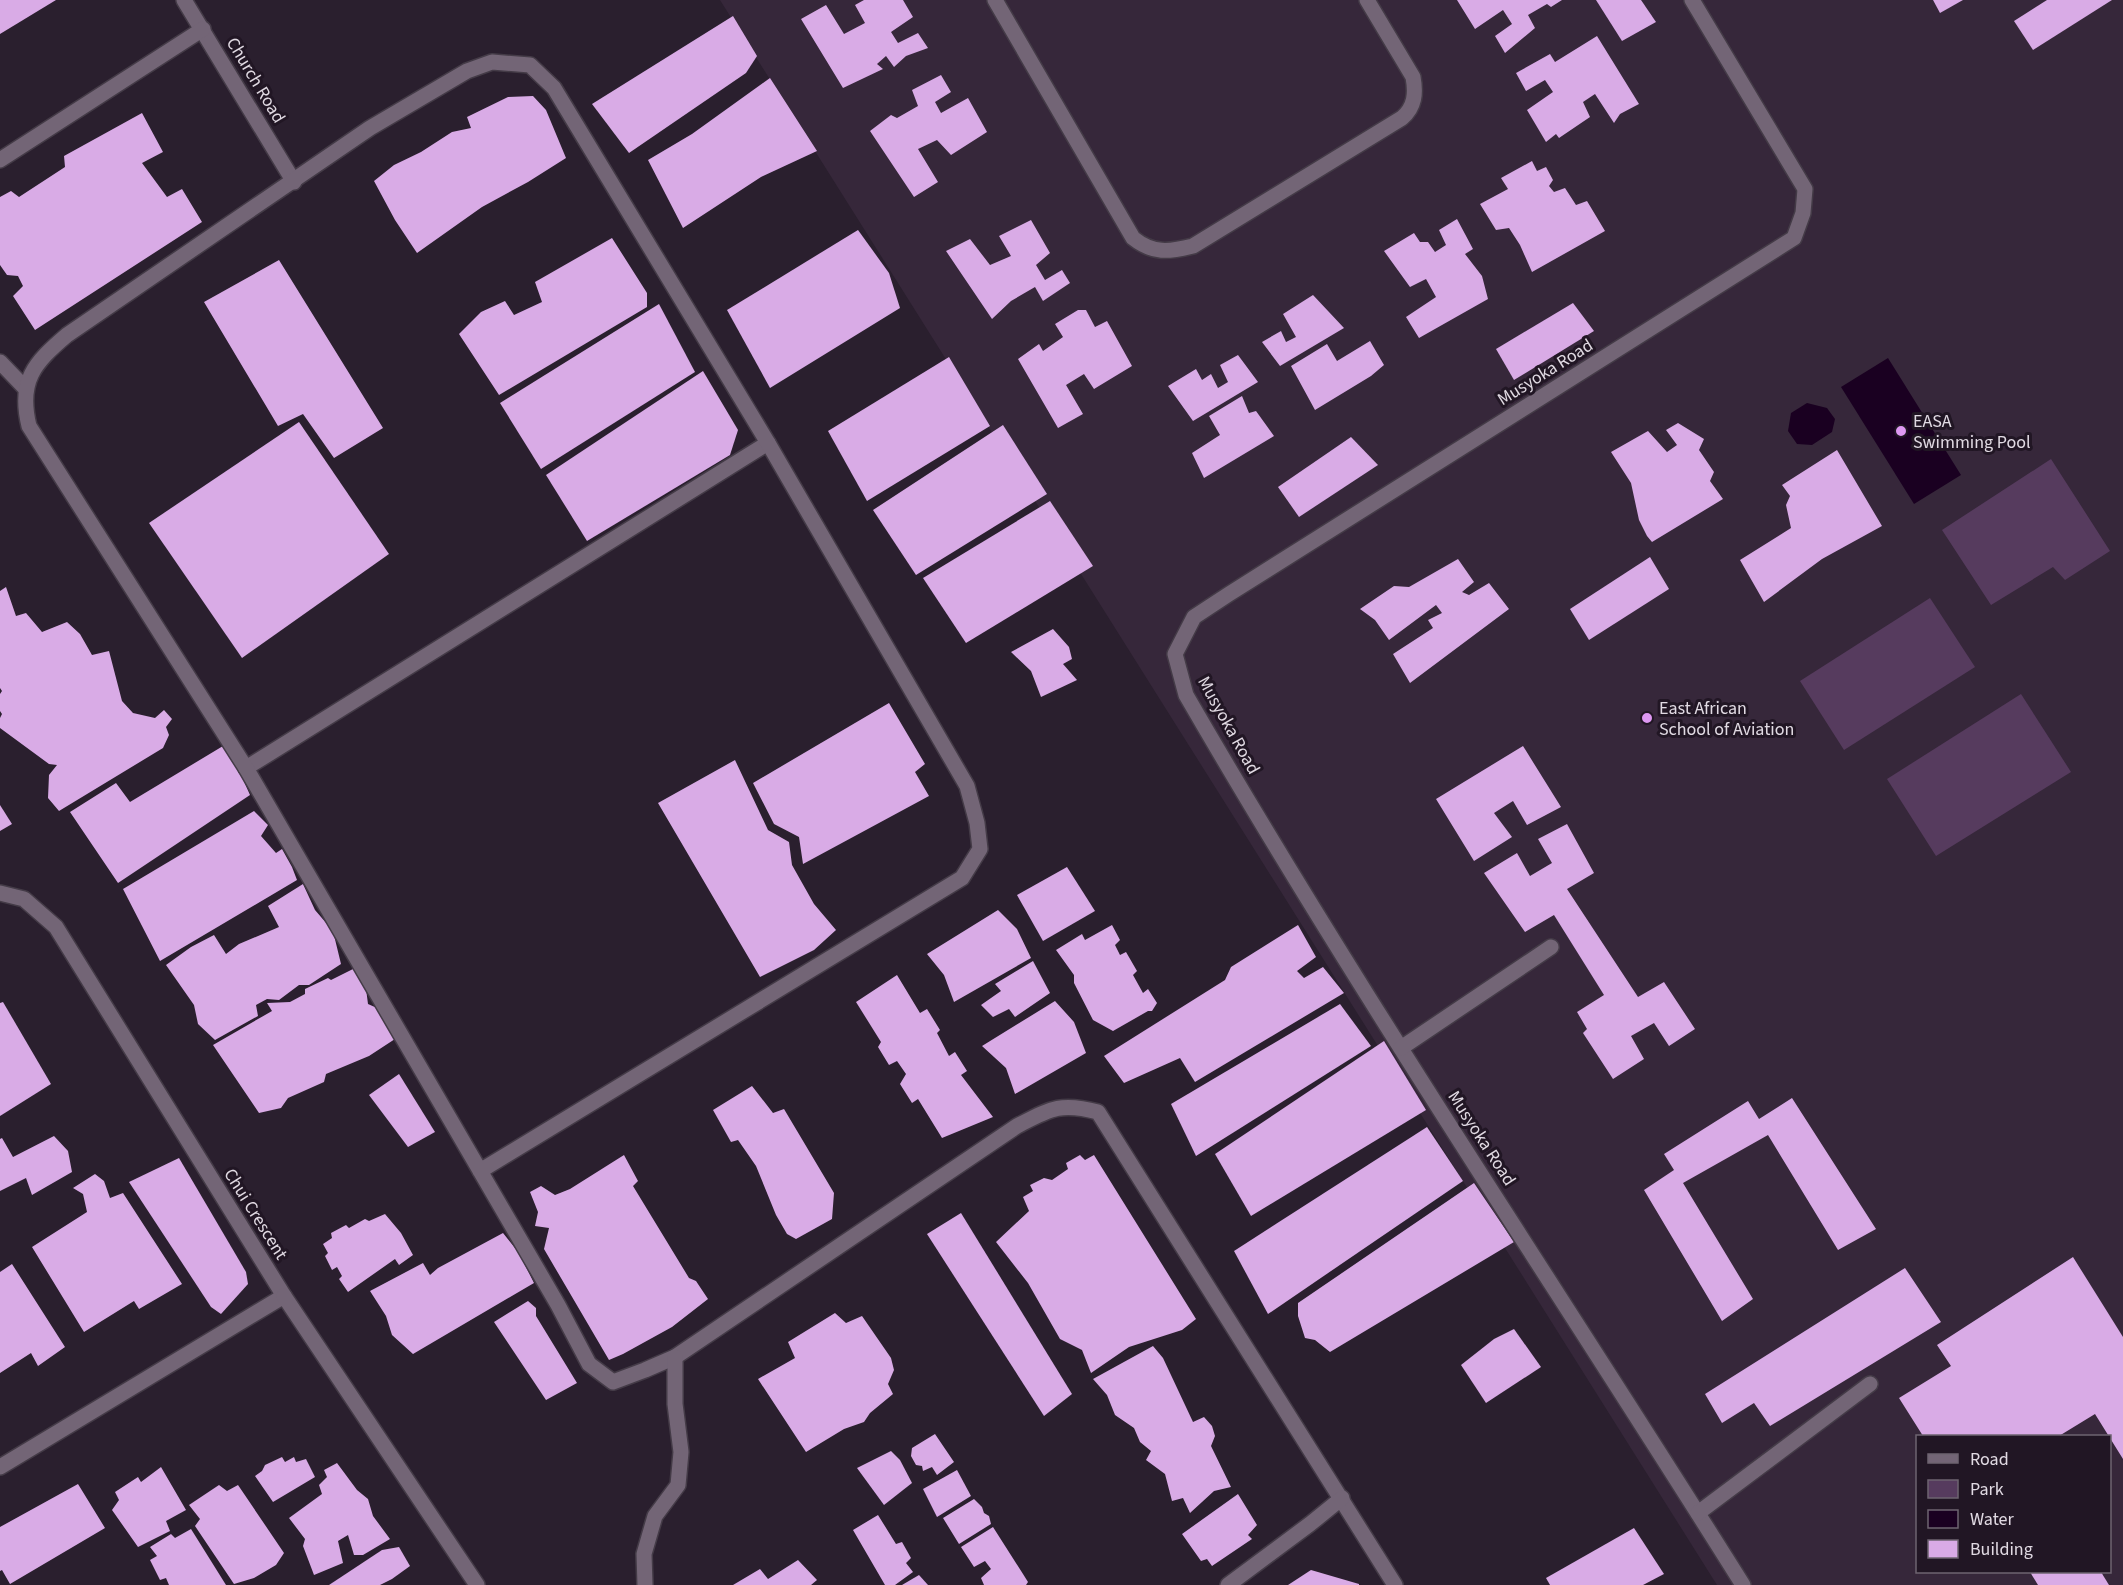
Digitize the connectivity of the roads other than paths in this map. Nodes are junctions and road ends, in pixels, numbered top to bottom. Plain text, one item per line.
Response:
1 (184, 0) edge
2 (995, 0) edge
3 (1367, 0) edge
4 (1692, 0) edge
5 (203, 29) junction
6 (0, 160) edge
7 (294, 182) junction
8 (0, 362) edge
9 (26, 389) junction
10 (768, 443) junction
11 (246, 768) junction
12 (0, 893) edge
13 (1551, 947) dead end
14 (1401, 1048) junction
15 (480, 1171) junction
16 (284, 1296) junction
17 (675, 1356) junction
18 (1870, 1384) dead end
19 (0, 1467) edge
20 (1341, 1498) junction
21 (1698, 1513) junction
22 (477, 1585) edge
23 (645, 1585) edge
24 (1228, 1585) edge
25 (1395, 1585) edge
26 (1743, 1585) edge

1 - 5 street, Church Road
2 - 3 street
4 - 14 street, Musyoka Road
5 - 6 street
5 - 7 street, Church Road
7 - 9 street
7 - 10 street
8 - 9 street
9 - 11 street
10 - 11 street
10 - 15 street
11 - 15 street
12 - 16 street, Chui Crescent
13 - 14 street
14 - 21 street, Musyoka Road
15 - 17 street
16 - 19 street
16 - 22 street, Chui Crescent
17 - 20 street
17 - 23 street
18 - 21 street
20 - 24 street
20 - 25 street
21 - 26 street, Musyoka Road

